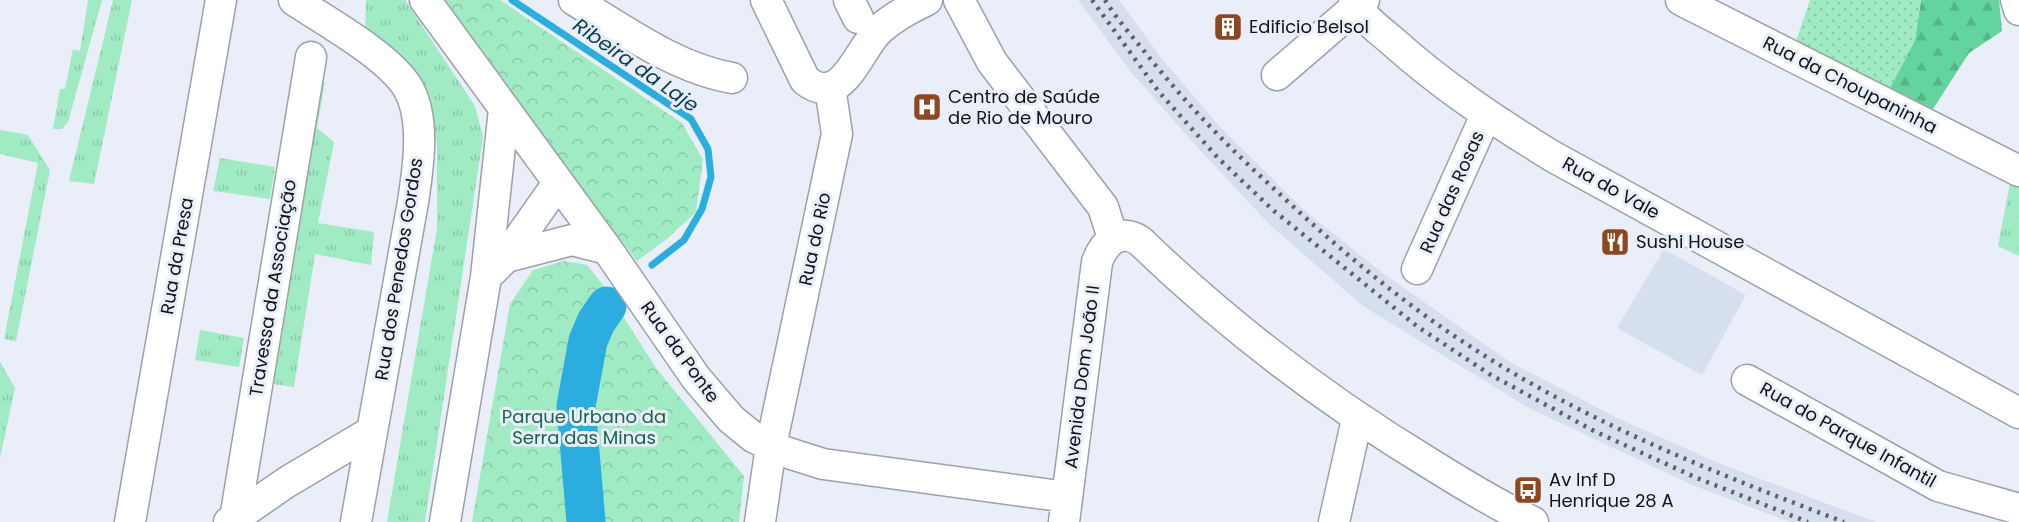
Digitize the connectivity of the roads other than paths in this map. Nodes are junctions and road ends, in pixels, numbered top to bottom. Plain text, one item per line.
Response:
1 (221, 0) edge
2 (294, 0) edge
3 (425, 0) edge
4 (574, 0) edge
5 (766, 0) edge
6 (927, 0) edge
7 (959, 0) edge
8 (1681, 0) edge
9 (2016, 0) edge
10 (1358, 2) edge
11 (2019, 10) edge
12 (311, 57) dead end
13 (1276, 75) dead end
14 (732, 78) dead end
15 (830, 87) junction
16 (504, 109) junction
17 (1486, 115) junction
18 (2019, 171) edge
19 (558, 183) junction
20 (1113, 238) junction
21 (607, 249) junction
22 (496, 267) junction
23 (1417, 268) dead end
24 (1747, 380) dead end
25 (2019, 413) edge
26 (1357, 419) junction
27 (372, 432) junction
28 (771, 446) junction
29 (1066, 509) edge
30 (2019, 509) edge
31 (137, 518) edge
32 (232, 520) edge
33 (356, 522) edge
34 (445, 522) edge
35 (760, 522) edge
36 (1334, 522) edge
37 (1533, 522) edge

1 - 31 street, Rua da Presa
2 - 27 street, Rua dos Penedos Gordos
3 - 16 street, Rua da Ponte
4 - 14 street
5 - 15 street
6 - 15 street
7 - 20 street
8 - 18 street, Rua da Choupaninha
9 - 11 street
10 - 13 street
10 - 17 street, Rua do Vale
12 - 32 street, Travessa da Associação
15 - 28 street, Rua do Rio
16 - 19 street, Rua da Ponte
16 - 22 street
17 - 23 street, Rua das Rosas
17 - 25 street, Rua do Vale
19 - 21 street, Rua da Ponte
19 - 22 street
20 - 26 street
20 - 29 street, Avenida Dom João II
21 - 22 street
21 - 28 street, Rua da Ponte
22 - 34 street
24 - 30 street, Rua do Parque Infantil
26 - 36 street
26 - 37 street
27 - 32 street
27 - 33 street, Rua dos Penedos Gordos
28 - 29 street, Rua da Ponte
28 - 35 street, Rua do Rio

